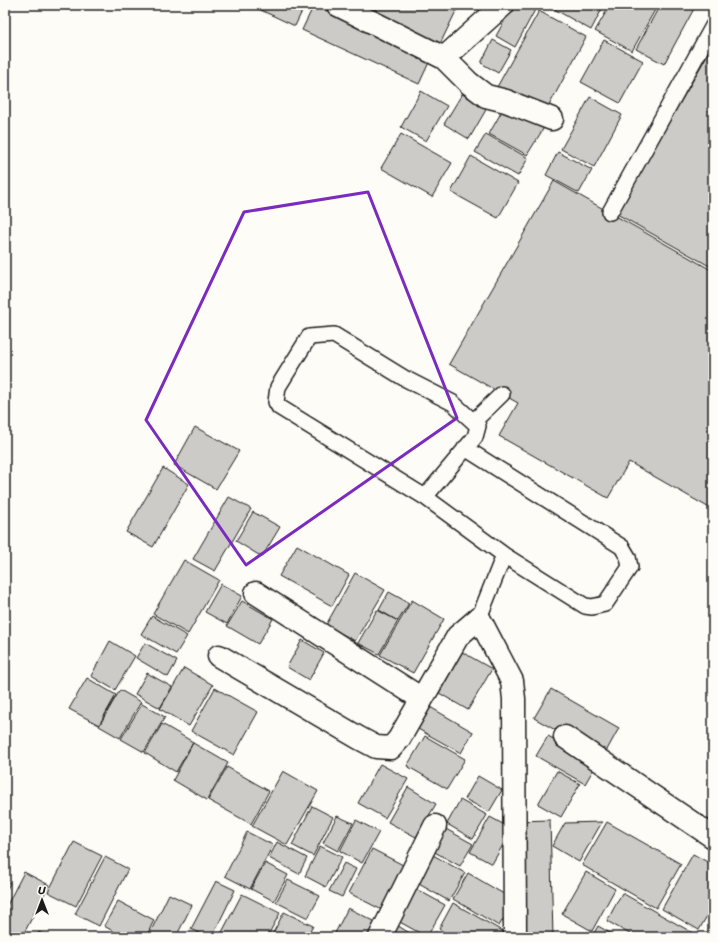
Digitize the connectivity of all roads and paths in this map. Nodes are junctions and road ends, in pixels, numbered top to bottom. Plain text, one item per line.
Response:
1 (338, 5) edge
2 (503, 5) edge
3 (713, 26) edge
4 (444, 58) junction
5 (552, 119) dead end
6 (610, 212) dead end
7 (502, 394) dead end
8 (474, 421) junction
9 (465, 448) junction
10 (425, 497) junction
11 (504, 555) junction
12 (256, 593) dead end
13 (479, 618) junction
14 (219, 656) dead end
15 (422, 699) junction
16 (565, 737) dead end
17 (435, 826) dead end
18 (713, 837) edge
19 (380, 937) edge
20 (515, 937) edge

1 - 4 street
2 - 4 street
3 - 6 lane
4 - 5 street
7 - 8 lane
8 - 9 lane
8 - 10 lane
9 - 10 lane
9 - 11 lane
10 - 11 lane
11 - 13 lane
12 - 15 street
13 - 15 street
13 - 20 street
14 - 15 street
16 - 18 street
17 - 19 street

